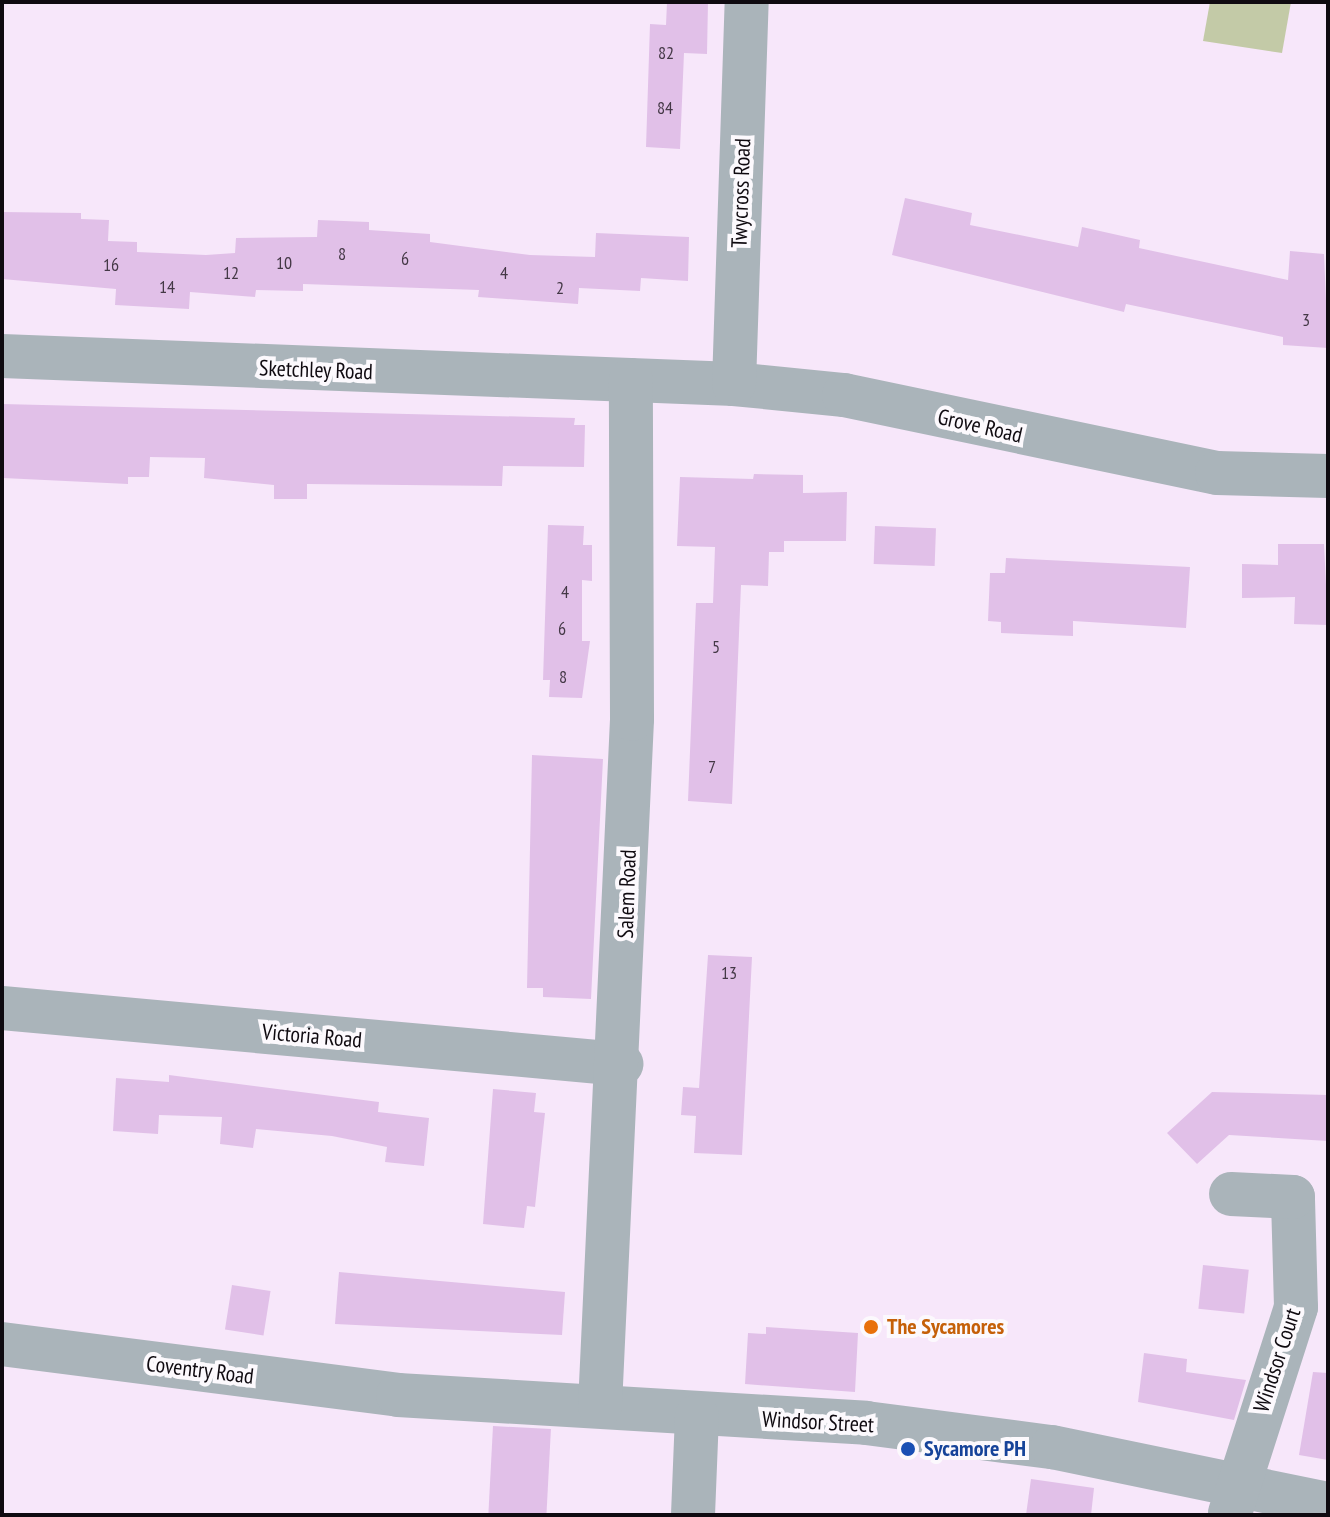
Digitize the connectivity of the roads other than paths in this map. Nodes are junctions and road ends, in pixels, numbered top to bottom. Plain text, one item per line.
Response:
1 (747, 2) edge
2 (2, 356) edge
3 (631, 380) junction
4 (734, 384) junction
5 (1328, 476) edge
6 (2, 1008) edge
7 (621, 1064) junction
8 (1231, 1194) dead end
9 (2, 1344) edge
10 (398, 1395) joint
11 (600, 1406) junction
12 (697, 1416) junction
13 (1232, 1501) edge
14 (1328, 1504) edge
15 (693, 1515) edge

1 - 4 street, Twycross Road
2 - 3 street, Sketchley Road
3 - 4 street, Grove Road
3 - 7 street, Salem Road
4 - 5 street, Grove Road
6 - 7 street, Victoria Road
7 - 11 street, Salem Road
8 - 13 street, Windsor Court
9 - 10 street, Coventry Road
10 - 11 street, Windsor Street
11 - 12 street, Windsor Street
12 - 13 street, Windsor Street
12 - 15 street
13 - 14 street, Windsor Street

